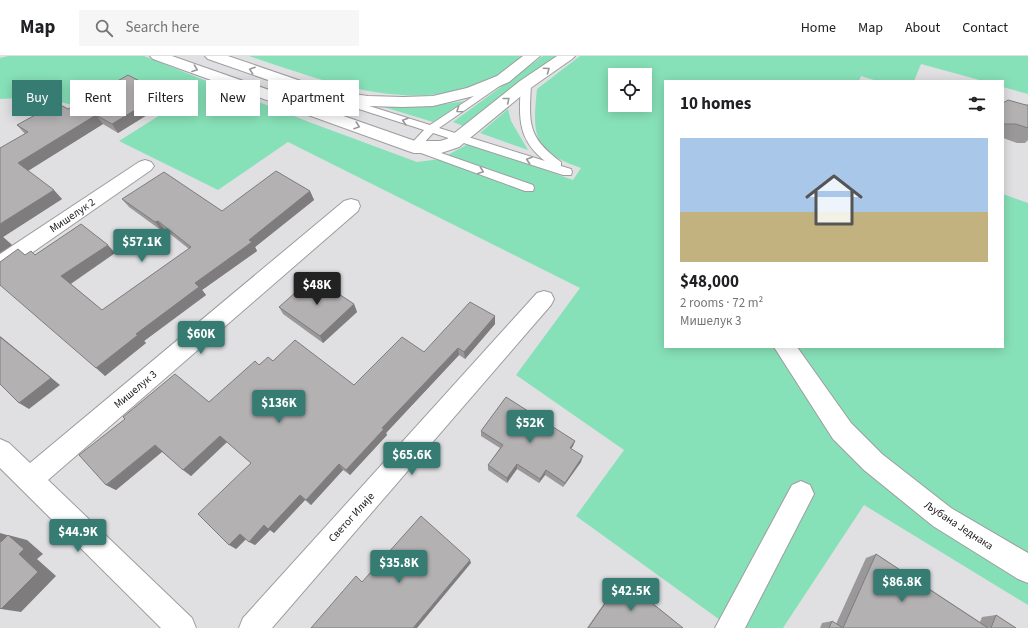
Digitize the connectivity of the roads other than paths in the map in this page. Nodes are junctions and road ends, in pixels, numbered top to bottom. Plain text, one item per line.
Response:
1 (158, 56) edge
2 (213, 56) edge
3 (532, 56) edge
4 (567, 56) edge
5 (503, 79) junction
6 (282, 80) edge
7 (526, 84) junction
8 (359, 100) edge
9 (359, 106) edge
10 (431, 129) junction
11 (460, 138) junction
12 (414, 147) junction
13 (145, 166) dead end
14 (529, 188) dead end
15 (351, 206) dead end
16 (0, 264) edge
17 (544, 299) dead end
18 (786, 348) edge
19 (0, 451) edge
20 (30, 479) junction
21 (801, 494) dead end
22 (1028, 569) edge
23 (182, 628) edge
24 (253, 628) edge
25 (729, 628) edge

1 -> 12 main road
6 -> 2 main road
3 - 5 main road
7 -> 4 main road
5 - 8 main road
5 -> 10 lane
11 -> 7 main road
7 -> 11 lane
10 -> 9 lane
10 - 11 lane
10 - 12 lane
11 - 12 main road
12 -> 14 lane
13 - 16 main road, Мишелук 2
15 - 20 main road, Мишелук 3
17 - 24 main road, Светог Илије
18 - 22 main road, Љубана Једнака
19 - 20 main road
20 - 23 main road
21 - 25 main road

